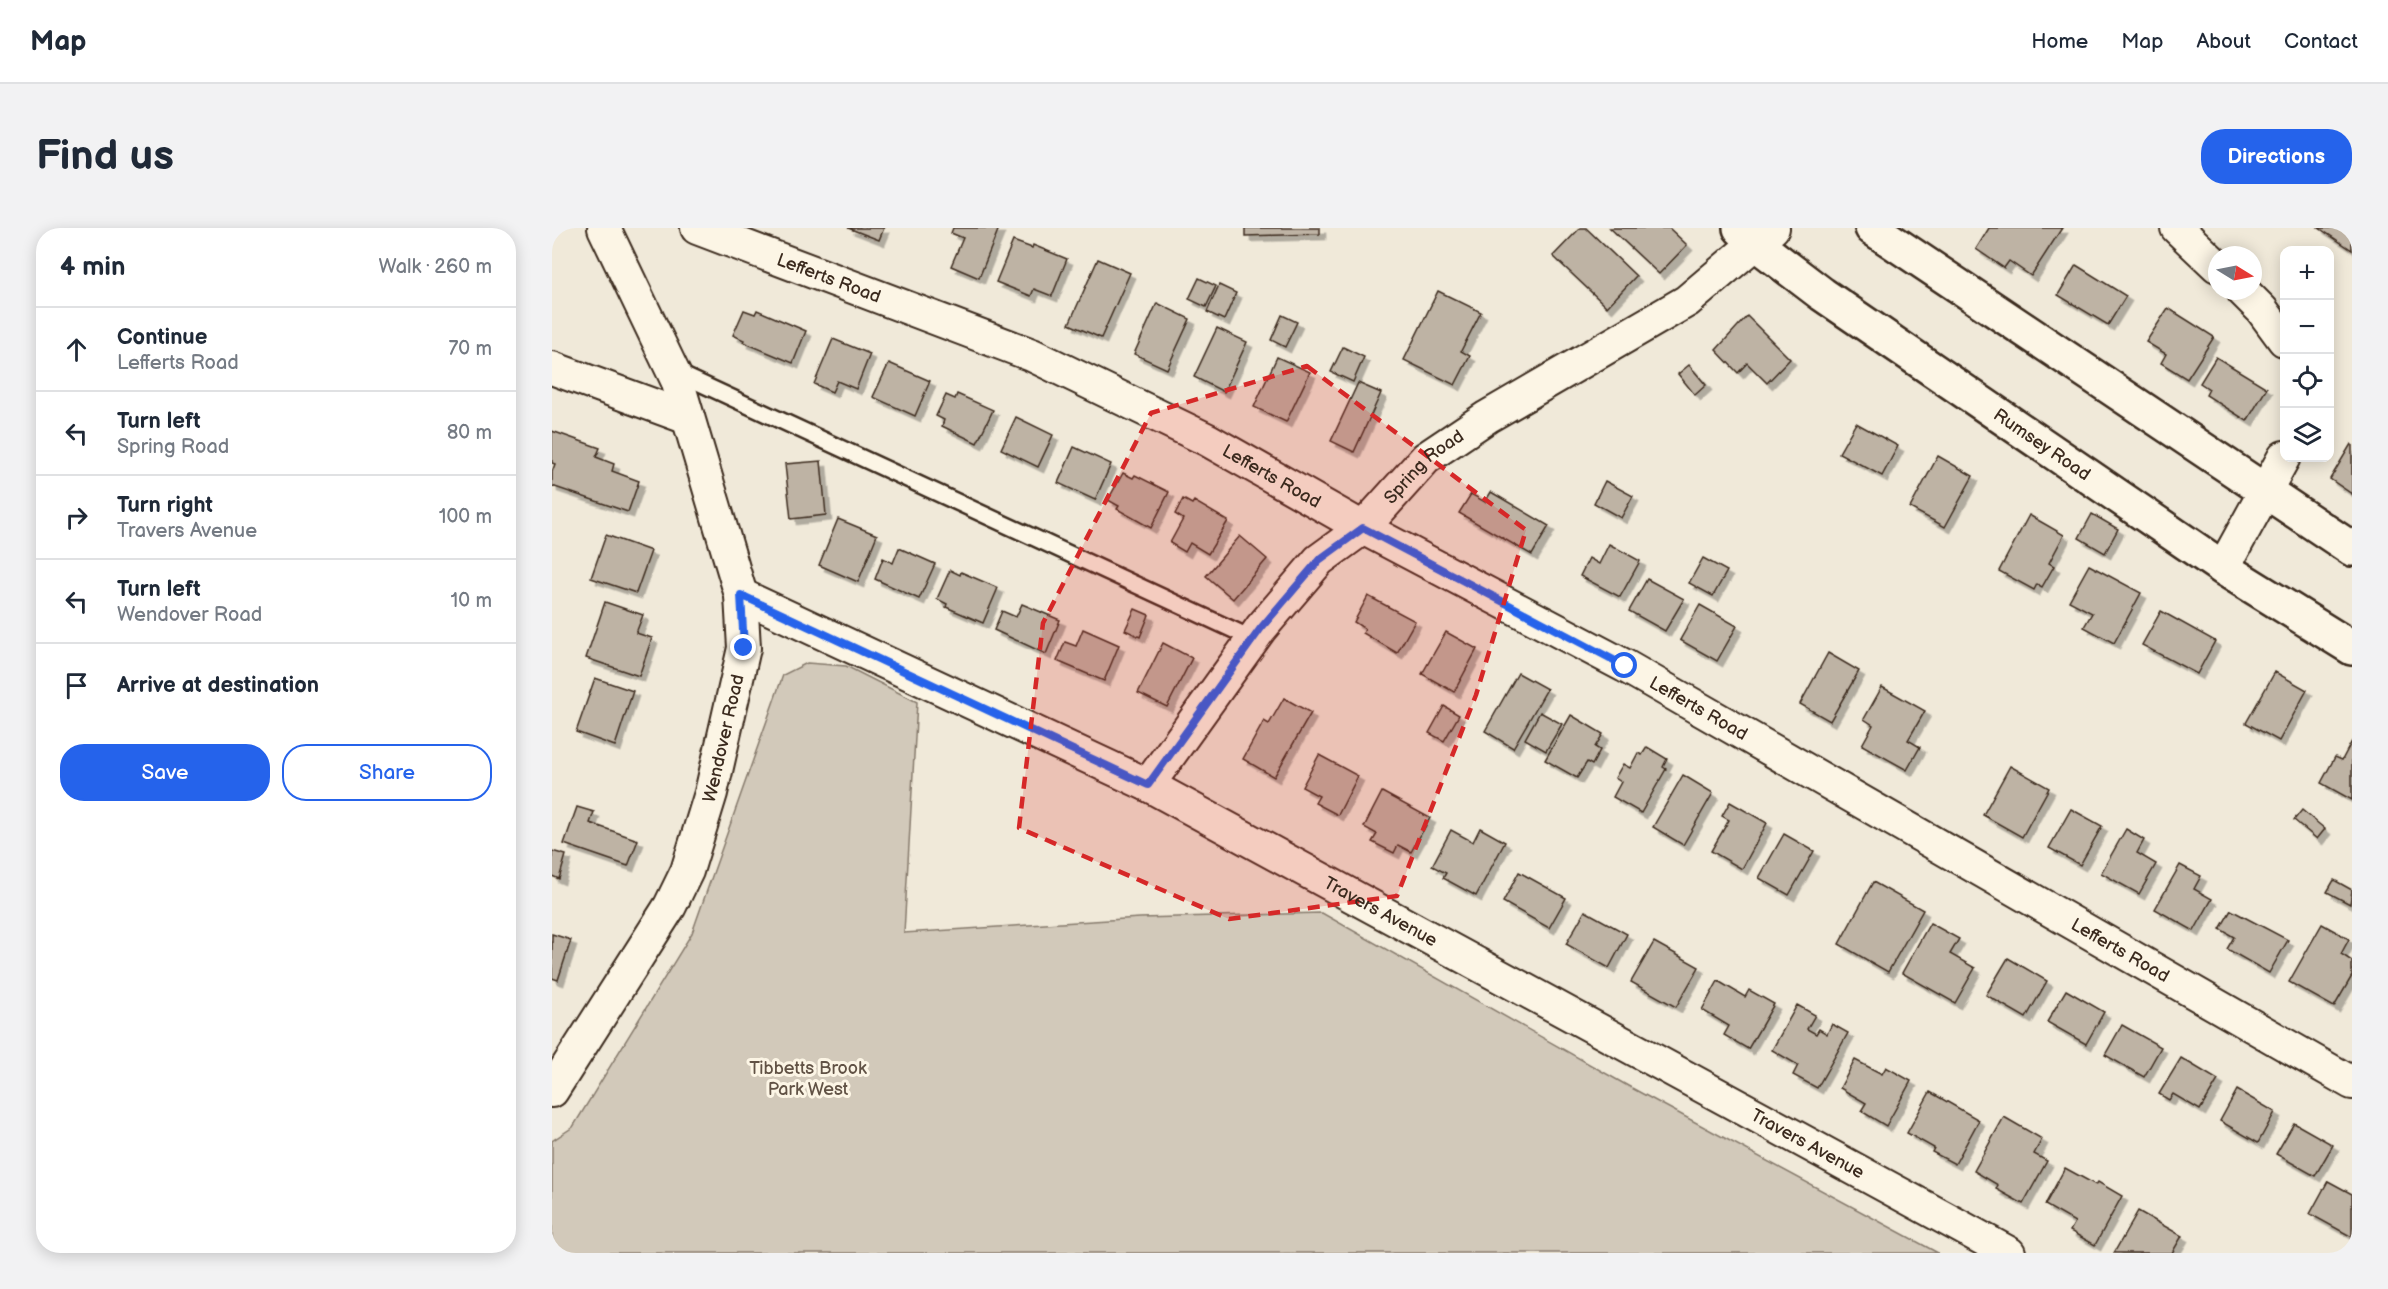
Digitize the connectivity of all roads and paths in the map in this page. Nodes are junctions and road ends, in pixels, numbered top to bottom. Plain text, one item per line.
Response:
1 (604, 228) edge
2 (697, 228) edge
3 (1872, 228) edge
4 (2177, 228) edge
5 (1756, 233) edge
6 (2208, 257) edge
7 (2252, 300) edge
8 (2280, 334) edge
9 (552, 368) edge
10 (673, 371) junction
11 (688, 418) junction
12 (2281, 462) edge
13 (2265, 491) junction
14 (1363, 528) junction
15 (2352, 549) edge
16 (2223, 568) junction
17 (741, 595) junction
18 (1253, 639) junction
19 (2352, 648) edge
20 (1148, 785) junction
21 (2352, 1083) edge
22 (552, 1091) edge
23 (2009, 1253) edge

1 - 10 street, Wendover Road
2 - 14 street, Lefferts Road
3 - 13 street
4 - 6 street
5 - 14 street, Spring Road
5 - 16 street, Rumsey Road
7 - 8 street
9 - 11 street
10 - 11 street, Wendover Road
10 - 18 lane
11 - 17 street, Wendover Road
12 - 13 street
13 - 15 street
13 - 16 street
14 - 18 street, Spring Road
14 - 21 street, Lefferts Road
16 - 19 street, Rumsey Road
17 - 20 street, Travers Avenue
17 - 22 street, Wendover Road
18 - 20 street, Spring Road
20 - 23 street, Travers Avenue

